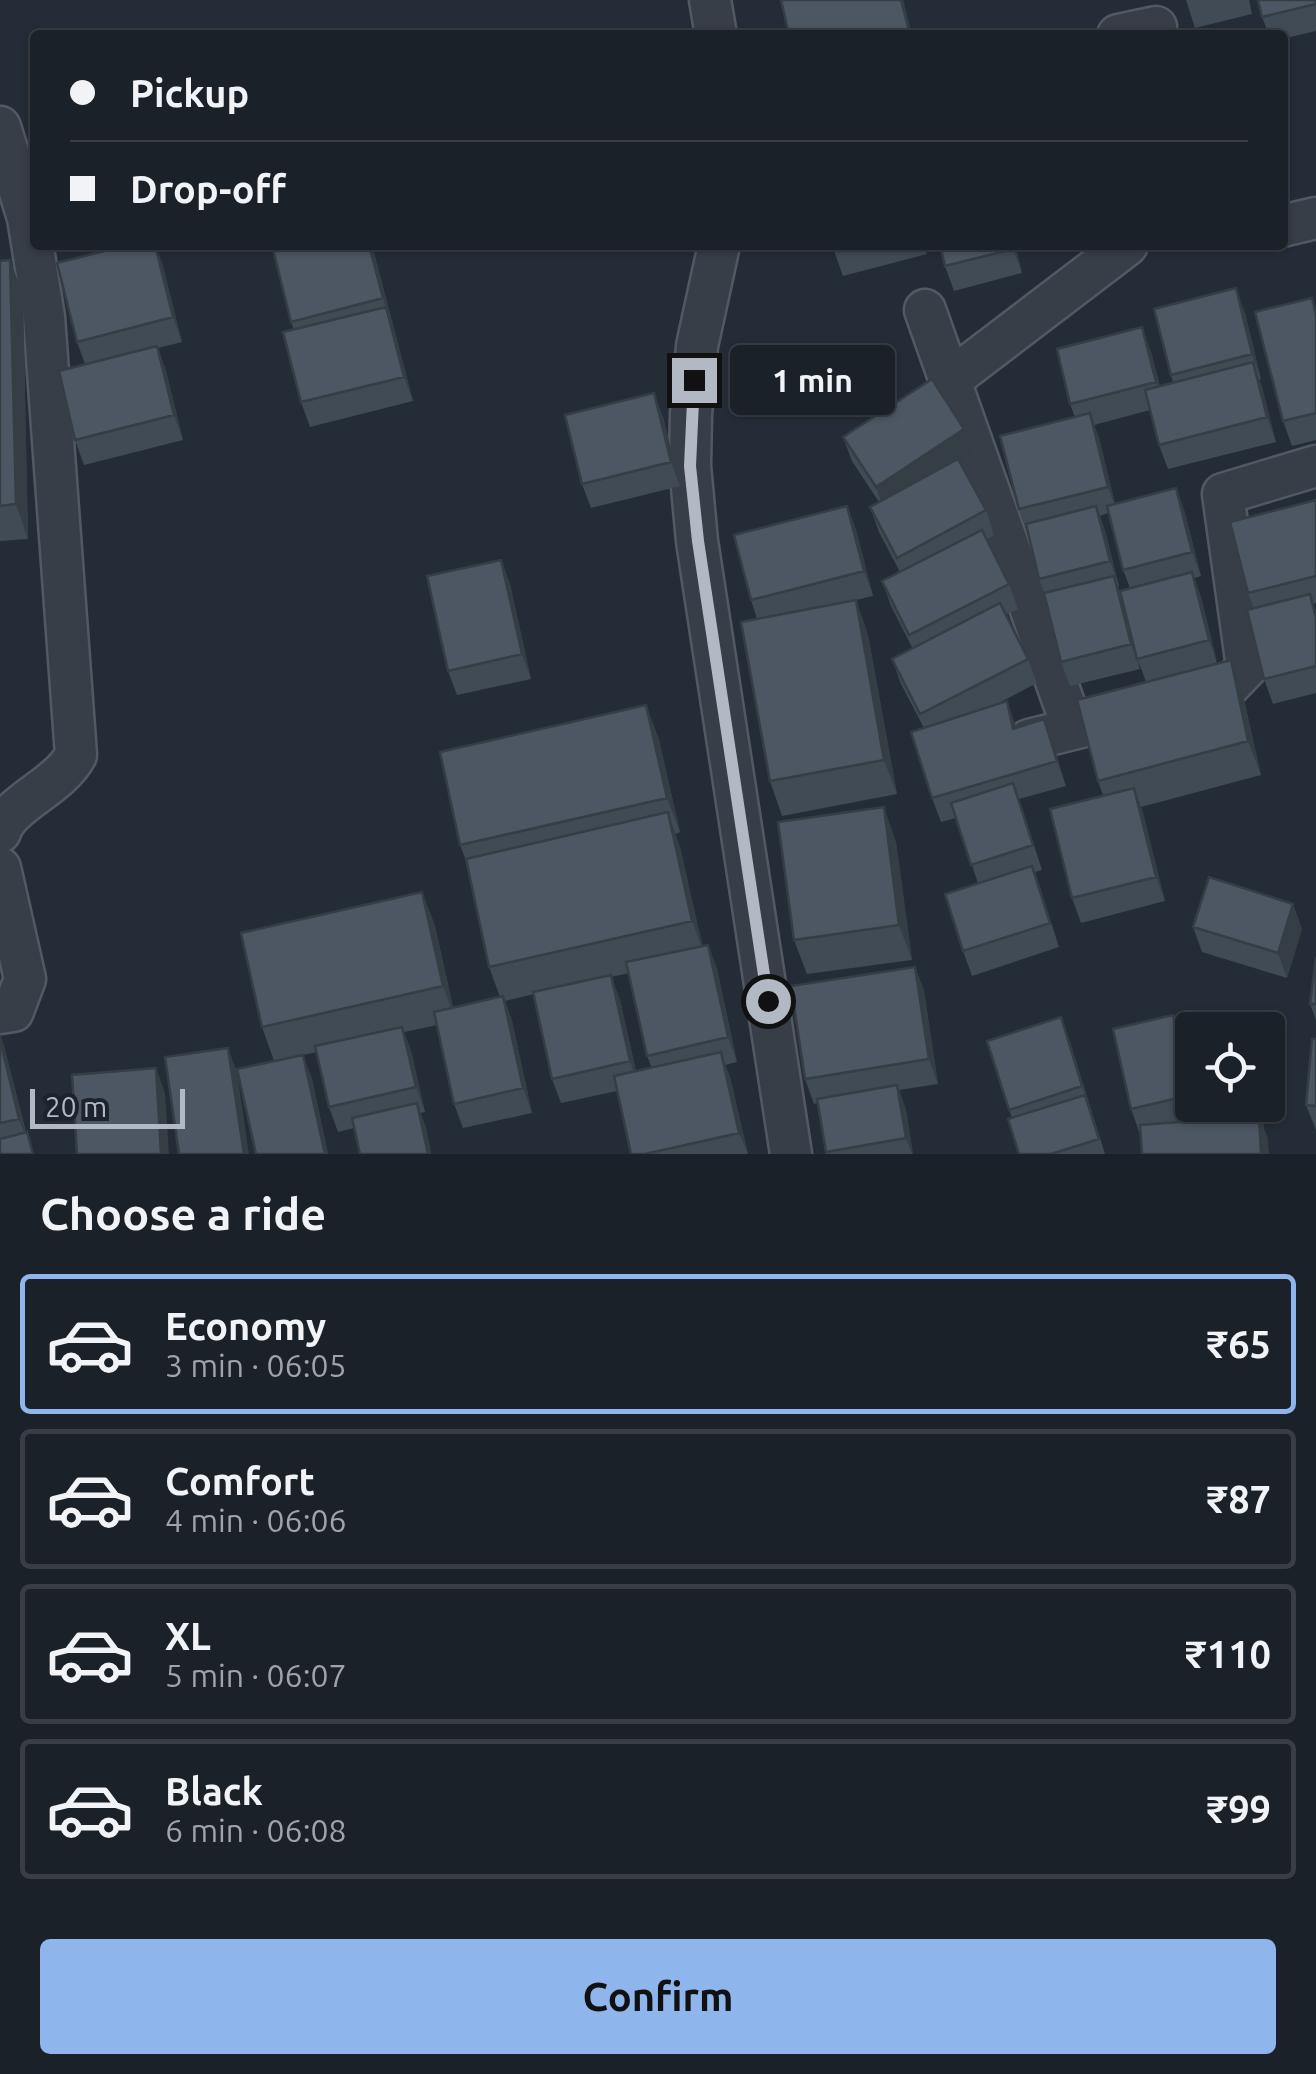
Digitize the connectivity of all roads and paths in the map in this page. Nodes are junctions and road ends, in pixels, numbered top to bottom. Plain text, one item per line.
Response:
1 (710, 0) edge
2 (715, 30) edge
3 (0, 127) edge
4 (1316, 218) edge
5 (1288, 225) edge
6 (30, 230) edge
7 (33, 250) edge
8 (718, 250) edge
9 (1119, 250) edge
10 (925, 310) dead end
11 (950, 380) junction
12 (1316, 466) edge
13 (1073, 728) junction
14 (1029, 740) edge
15 (0, 832) edge
16 (0, 868) edge
17 (0, 1013) edge
18 (791, 1154) edge

1 - 2 street
3 - 6 street
4 - 5 street
7 - 15 street
8 - 18 street
9 - 11 street
10 - 11 street
11 - 13 street
12 - 13 street
13 - 14 street
16 - 17 street

